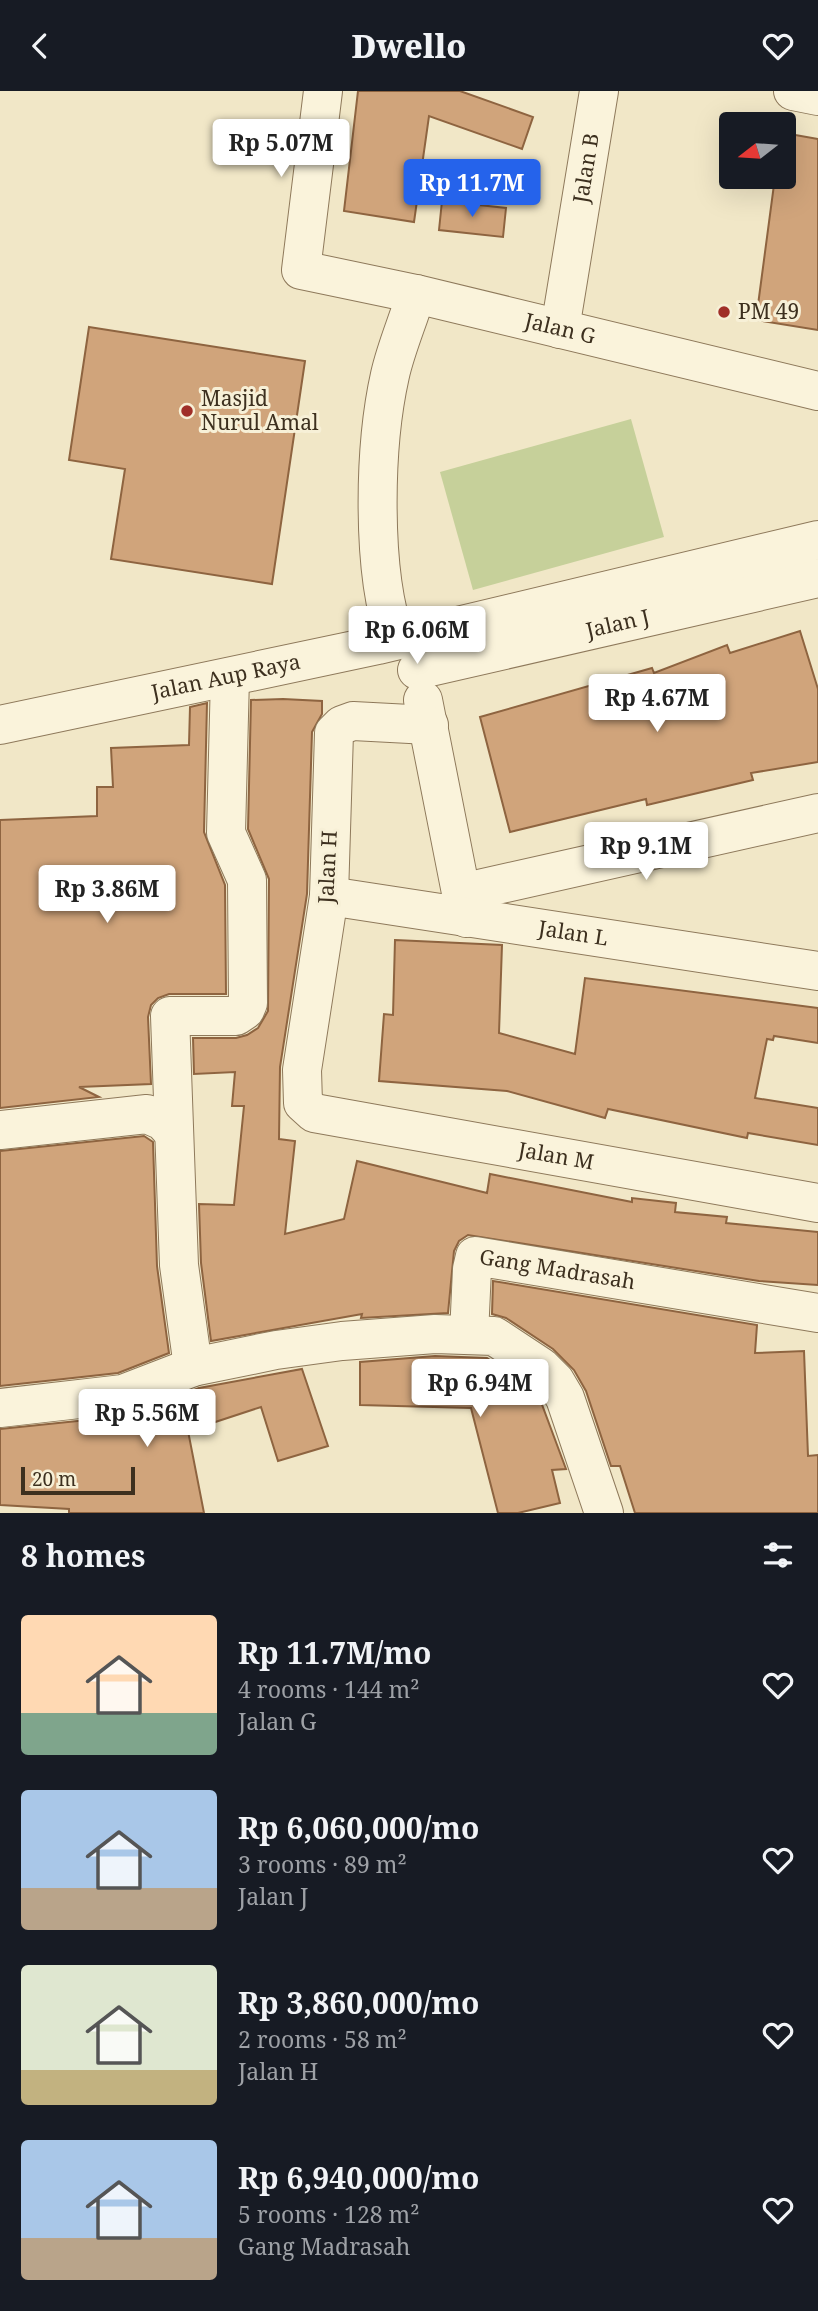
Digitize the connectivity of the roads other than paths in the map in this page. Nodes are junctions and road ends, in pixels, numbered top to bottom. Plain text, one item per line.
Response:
1 (323, 91) edge
2 (599, 91) edge
3 (793, 91) edge
4 (818, 96) edge
5 (416, 294) junction
6 (560, 329) junction
7 (818, 391) edge
8 (818, 540) edge
9 (818, 578) edge
10 (407, 649) junction
11 (230, 677) junction
12 (0, 725) edge
13 (429, 725) junction
14 (818, 813) edge
15 (328, 896) junction
16 (463, 906) junction
17 (818, 971) edge
18 (302, 1097) joint
19 (0, 1130) edge
20 (172, 1131) junction
21 (818, 1203) edge
22 (818, 1313) edge
23 (470, 1335) junction
24 (193, 1367) junction
25 (0, 1408) edge
26 (604, 1513) edge

1 - 5 street, Jalan G
2 - 6 street, Jalan B
3 - 4 street
5 - 6 street, Jalan G
5 - 10 street
6 - 7 street, Jalan G
8 - 10 street, Jalan Aup Raya
9 - 10 street, Jalan J
10 - 11 street, Jalan Aup Raya
10 - 13 street
11 - 12 street, Jalan Aup Raya
11 - 20 street
13 - 15 street, Jalan H
13 - 16 street
14 - 16 street
15 - 16 street, Jalan L
15 - 18 street, Jalan H
16 - 17 street, Jalan L
18 - 21 street, Jalan M
19 - 20 street
20 - 24 street
22 - 23 street, Gang Madrasah
23 - 24 street
23 - 26 street
24 - 25 street

